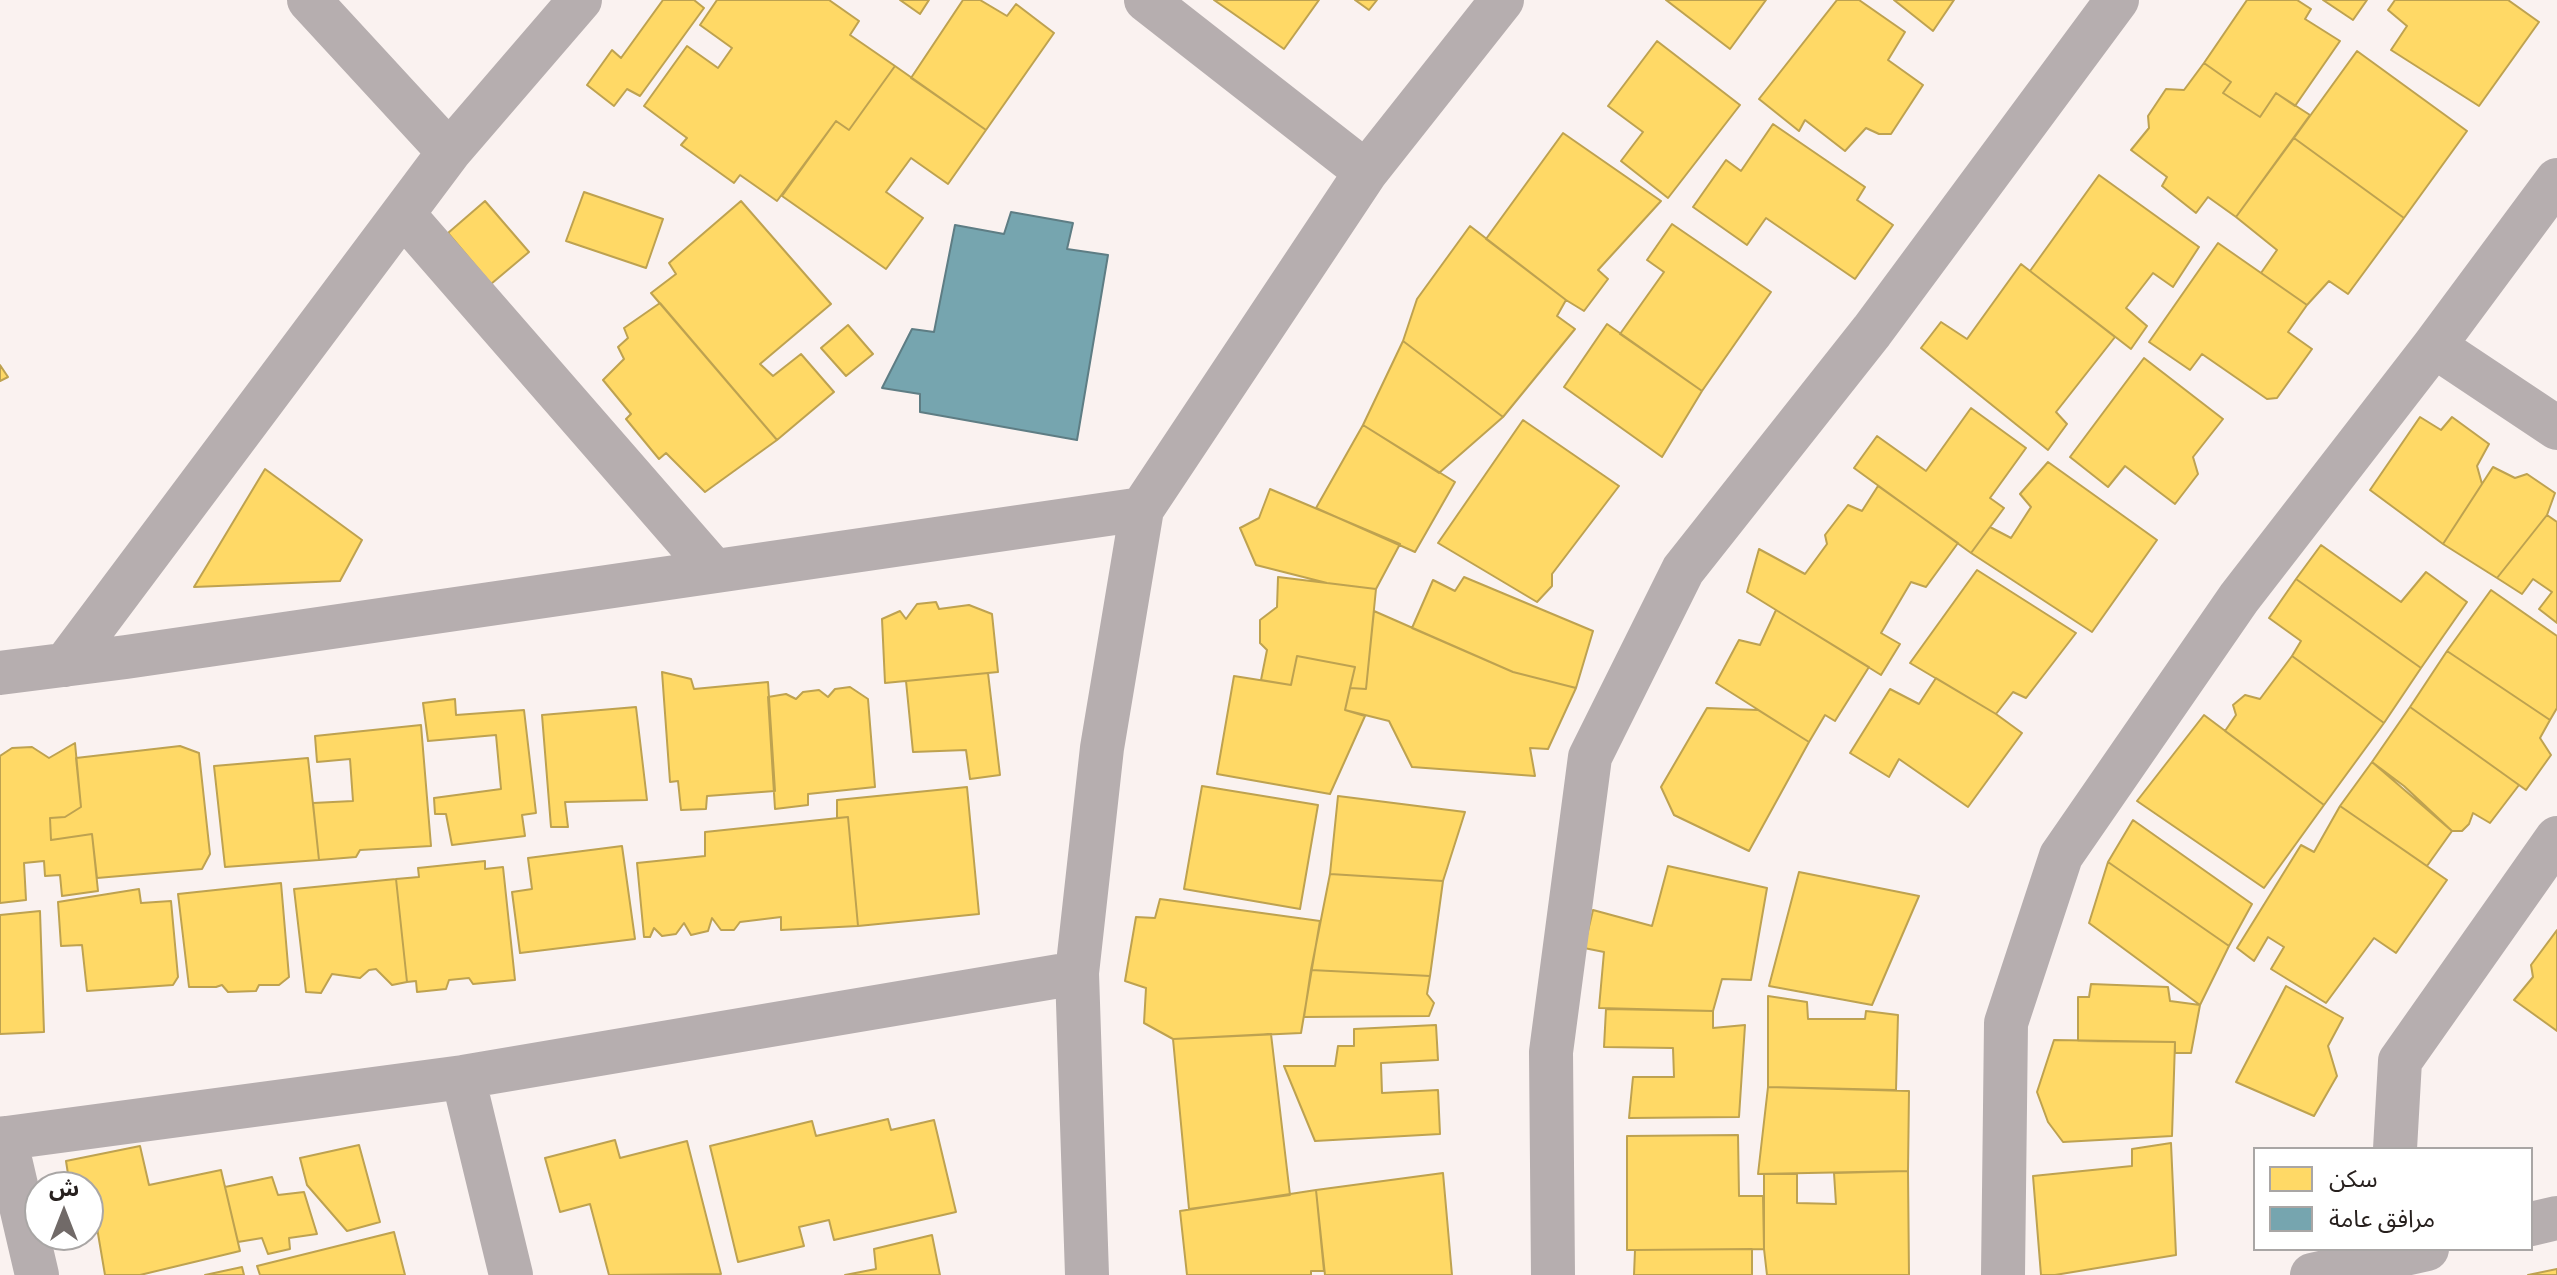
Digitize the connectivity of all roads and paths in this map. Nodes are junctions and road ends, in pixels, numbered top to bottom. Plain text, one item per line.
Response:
1 (309, 0) edge
2 (580, 0) edge
3 (1146, 0) edge
4 (1502, 0) edge
5 (2117, 0) edge
6 (449, 152) junction
7 (1366, 172) junction
8 (2557, 180) edge
9 (403, 214) junction
10 (2434, 346) junction
11 (2557, 428) edge
12 (1142, 509) junction
13 (714, 571) junction
14 (65, 665) junction
15 (0, 673) edge
16 (2557, 838) edge
17 (1077, 973) junction
18 (463, 1077) junction
19 (2, 1138) edge
20 (2395, 1147) edge
21 (2557, 1218) edge
22 (2533, 1224) edge
23 (2403, 1252) edge
24 (37, 1275) edge
25 (511, 1275) edge
26 (1087, 1275) edge
27 (1553, 1275) edge
28 (2003, 1275) edge
29 (2312, 1275) edge

1 - 6 street
2 - 6 street
3 - 7 street
4 - 7 street
5 - 27 street
6 - 9 street
7 - 12 street
8 - 10 street
9 - 13 street
9 - 14 street
10 - 11 street
10 - 28 street
12 - 13 street
12 - 17 street
13 - 14 street
14 - 15 street
16 - 20 street
17 - 18 street
17 - 26 street
18 - 19 street
18 - 25 street
19 - 24 street
21 - 22 street
23 - 29 street

